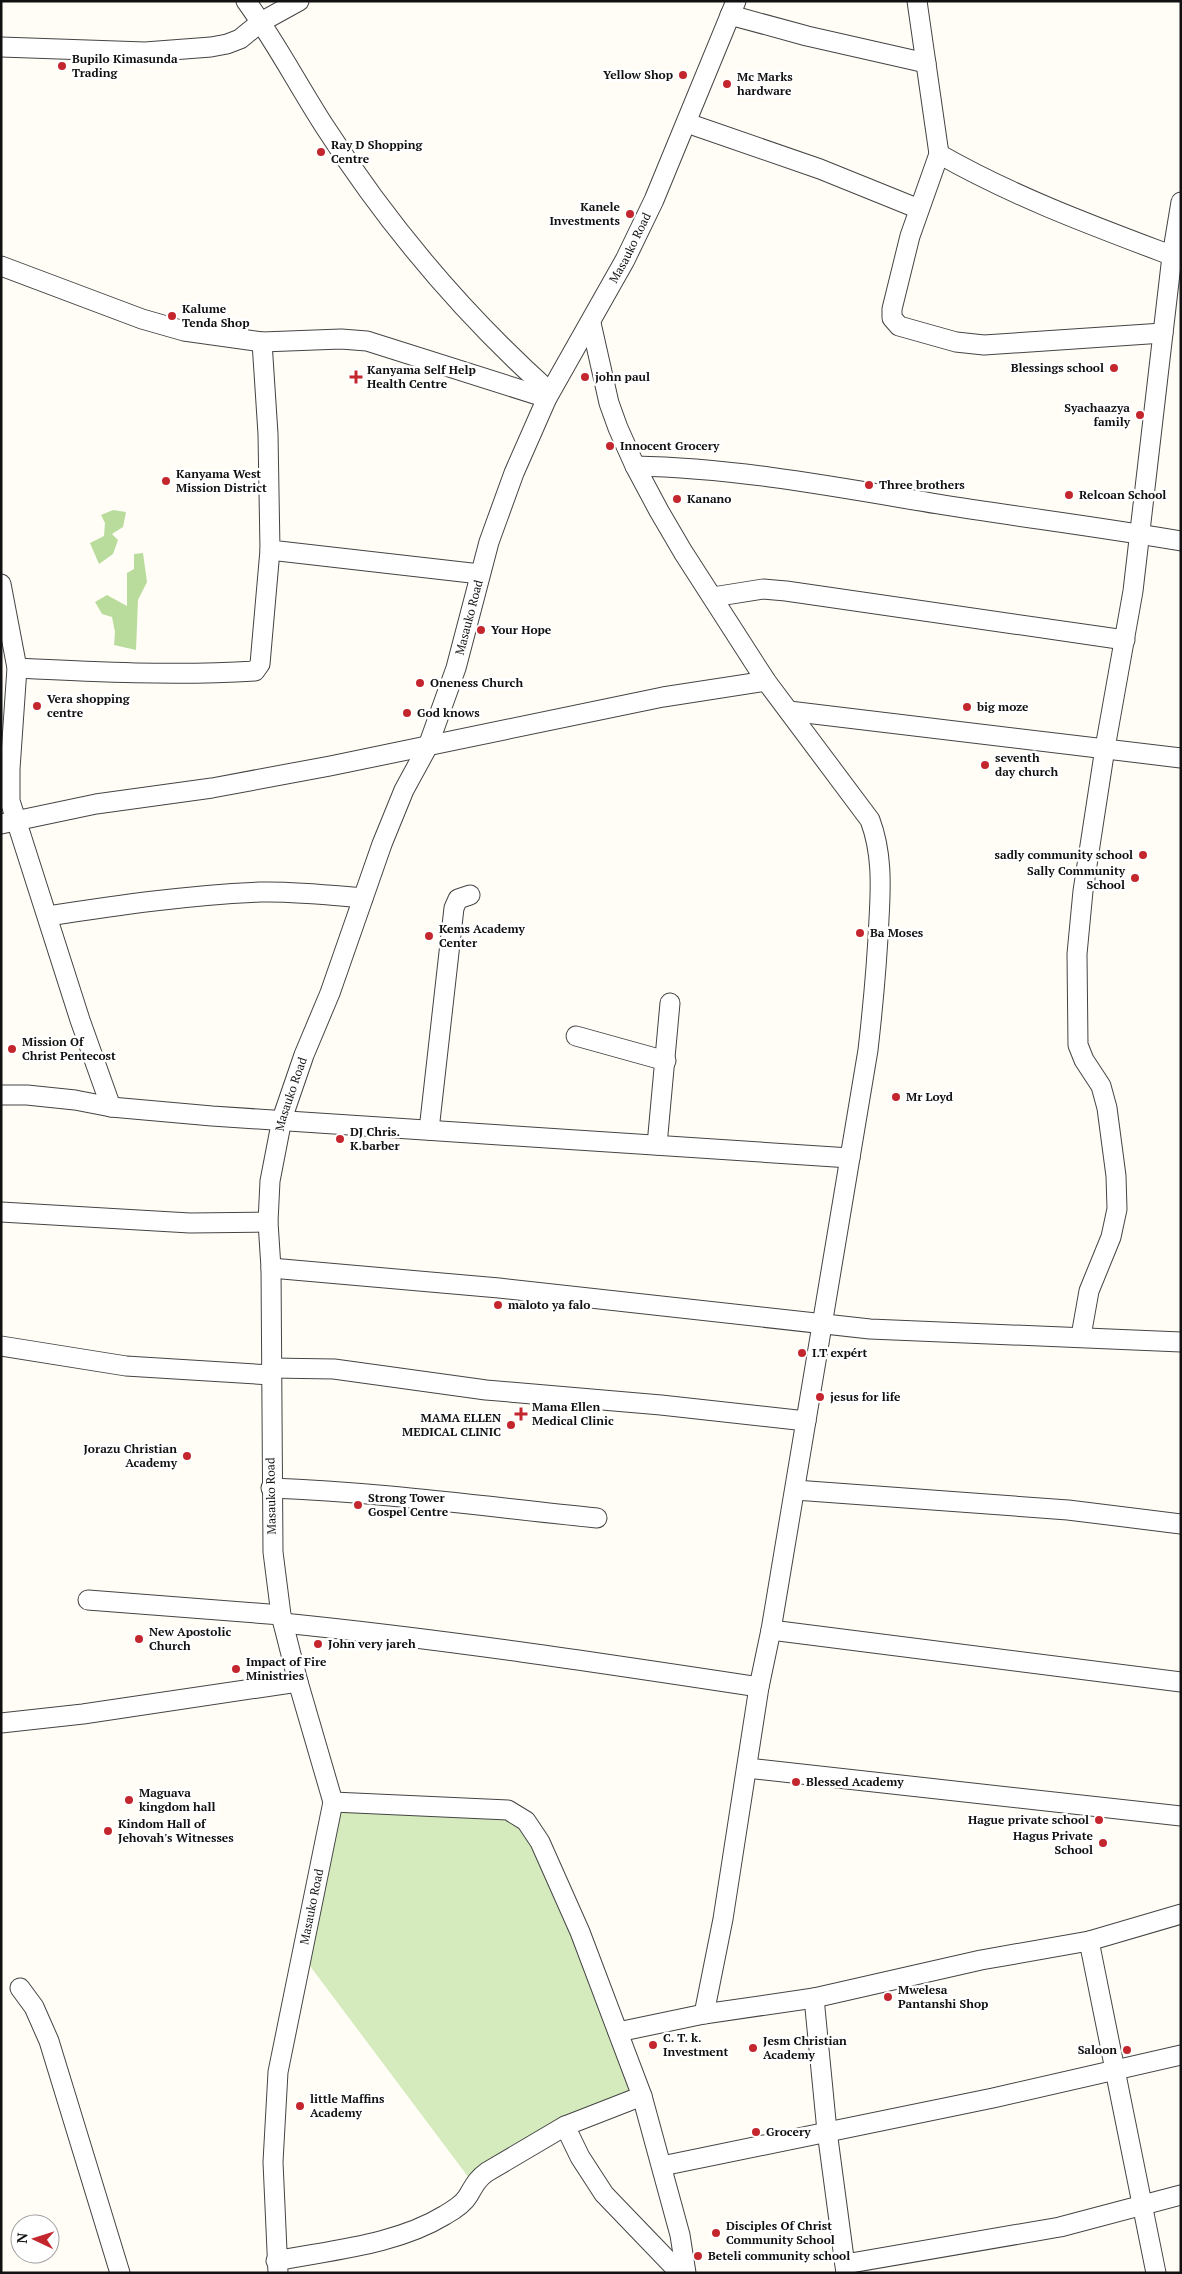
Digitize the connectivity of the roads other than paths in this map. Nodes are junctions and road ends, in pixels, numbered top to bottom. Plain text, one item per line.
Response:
1 (246, 1) edge
2 (299, 1) edge
3 (917, 1) edge
4 (733, 8) edge
5 (261, 22) junction
6 (1, 47) edge
7 (926, 63) junction
8 (687, 123) junction
9 (939, 154) junction
10 (1181, 202) edge
11 (919, 209) junction
12 (1176, 257) edge
13 (1, 266) edge
14 (591, 323) junction
15 (1163, 333) junction
16 (262, 342) junction
17 (548, 395) junction
18 (635, 466) junction
19 (1139, 534) junction
20 (1181, 541) edge
21 (270, 550) junction
22 (480, 574) junction
23 (1, 584) edge
24 (713, 598) junction
25 (1125, 640) junction
26 (17, 668) junction
27 (766, 681) junction
28 (789, 711) junction
29 (428, 746) junction
30 (1105, 748) junction
31 (1181, 758) edge
32 (8, 821) edge
33 (470, 895) dead end
34 (363, 898) junction
35 (48, 916) junction
36 (670, 1003) dead end
37 (576, 1036) dead end
38 (666, 1061) junction
39 (1, 1095) edge
40 (112, 1107) junction
41 (282, 1119) junction
42 (429, 1130) junction
43 (657, 1145) junction
44 (850, 1158) junction
45 (1, 1212) edge
46 (268, 1222) junction
47 (271, 1268) junction
48 (823, 1323) junction
49 (1081, 1336) junction
50 (1181, 1342) edge
51 (1, 1346) edge
52 (271, 1371) junction
53 (806, 1421) junction
54 (271, 1488) junction
55 (795, 1490) junction
56 (597, 1518) dead end
57 (1181, 1524) edge
58 (88, 1600) dead end
59 (282, 1619) junction
60 (771, 1630) junction
61 (298, 1682) junction
62 (1181, 1682) edge
63 (759, 1687) junction
64 (1, 1723) edge
65 (747, 1768) junction
66 (333, 1802) junction
67 (1181, 1816) edge
68 (1181, 1914) edge
69 (1089, 1940) junction
70 (20, 1988) dead end
71 (814, 1998) junction
72 (704, 2014) junction
73 (618, 2032) junction
74 (1181, 2055) edge
75 (1115, 2071) junction
76 (642, 2096) junction
77 (565, 2126) junction
78 (828, 2132) junction
79 (662, 2166) junction
80 (1181, 2194) edge
81 (1144, 2204) junction
82 (277, 2267) edge
83 (845, 2268) edge
84 (120, 2273) edge
85 (680, 2273) edge
86 (686, 2273) edge
87 (1156, 2273) edge

1 - 5 street
2 - 5 street
3 - 7 street
4 - 7 street
4 - 8 street, Masauko Road
5 - 6 street
5 - 17 street
7 - 9 street
8 - 11 street
8 - 14 street, Masauko Road
9 - 11 street
9 - 12 street
10 - 12 street
11 - 15 street
12 - 15 street
13 - 16 street
14 - 17 street, Masauko Road
14 - 18 street
15 - 19 street
16 - 17 street
16 - 21 street
17 - 22 street, Masauko Road
18 - 19 street
18 - 24 street
19 - 20 street
19 - 25 street
21 - 22 street
21 - 26 street
22 - 29 street, Masauko Road
23 - 26 street
24 - 25 street
24 - 27 street
25 - 30 street
26 - 32 street
27 - 28 street
27 - 29 street
28 - 30 street
28 - 44 street
29 - 32 street
29 - 34 street, Masauko Road
30 - 31 street
30 - 49 street
32 - 35 street
33 - 42 street
34 - 35 street
34 - 41 street, Masauko Road
35 - 40 street
36 - 38 street
37 - 38 street
38 - 43 street
39 - 40 street
40 - 41 street
41 - 42 street
41 - 46 street, Masauko Road
42 - 43 street
43 - 44 street
44 - 48 street
45 - 46 street
46 - 47 street, Masauko Road
47 - 48 street
47 - 52 street, Masauko Road
48 - 49 street
48 - 53 street
49 - 50 street
51 - 52 street
52 - 53 street
52 - 54 street, Masauko Road
53 - 55 street
54 - 56 street
54 - 59 street, Masauko Road
55 - 57 street
55 - 60 street
58 - 59 street
59 - 61 street, Masauko Road
59 - 63 street
60 - 62 street
60 - 63 street
61 - 64 street
61 - 66 street, Masauko Road
63 - 65 street
65 - 67 street
65 - 72 street
66 - 73 street
66 - 82 street, Masauko Road
68 - 69 street
69 - 71 street
69 - 75 street
70 - 84 street
71 - 72 street
71 - 78 street
72 - 73 street
73 - 76 street
74 - 75 street
75 - 78 street
75 - 81 street
76 - 77 street
76 - 79 street
77 - 82 street
77 - 85 street
78 - 79 street
78 - 83 street
79 - 86 street
80 - 81 street
81 - 83 street
81 - 87 street

